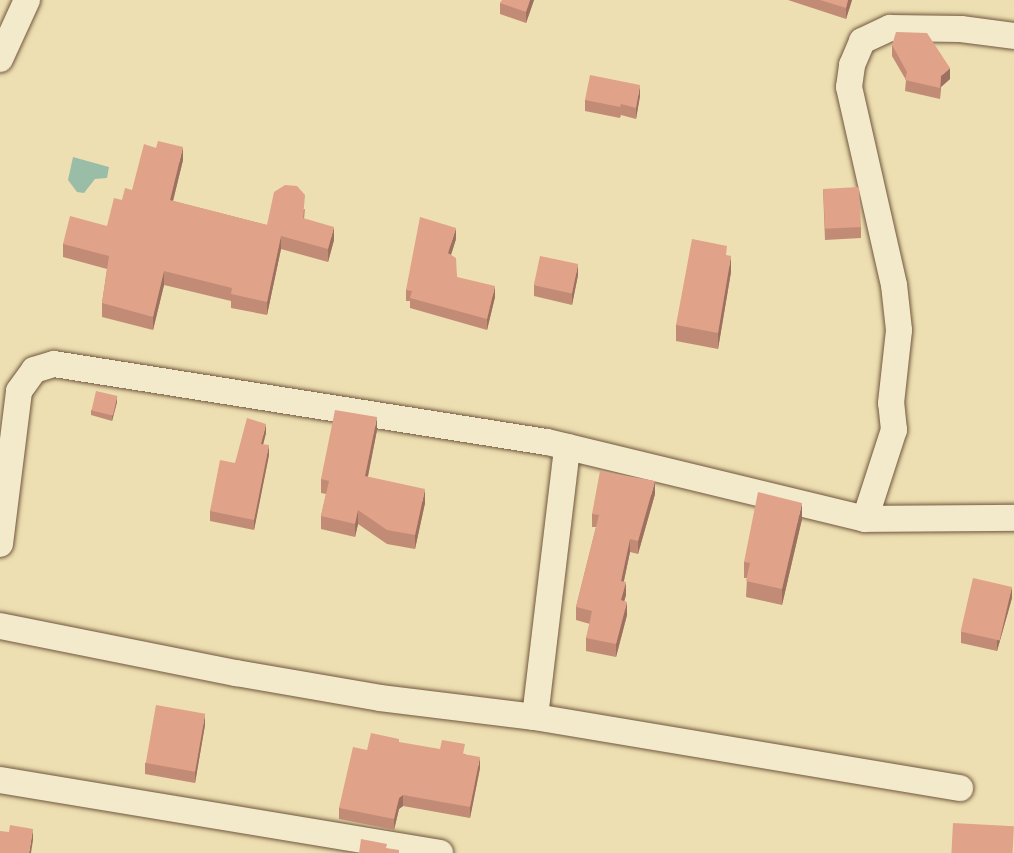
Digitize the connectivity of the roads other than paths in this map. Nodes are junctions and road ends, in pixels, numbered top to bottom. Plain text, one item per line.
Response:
1 (27, 0) edge
2 (1014, 36) edge
3 (0, 59) edge
4 (567, 447) junction
5 (1014, 518) edge
6 (865, 519) junction
7 (1, 530) edge
8 (0, 626) edge
9 (535, 717) junction
10 (0, 780) edge
11 (960, 789) dead end
12 (440, 853) edge

1 - 3 street
2 - 6 street
4 - 6 street
4 - 7 street
4 - 9 street
5 - 6 street
8 - 9 street
9 - 11 street
10 - 12 street

